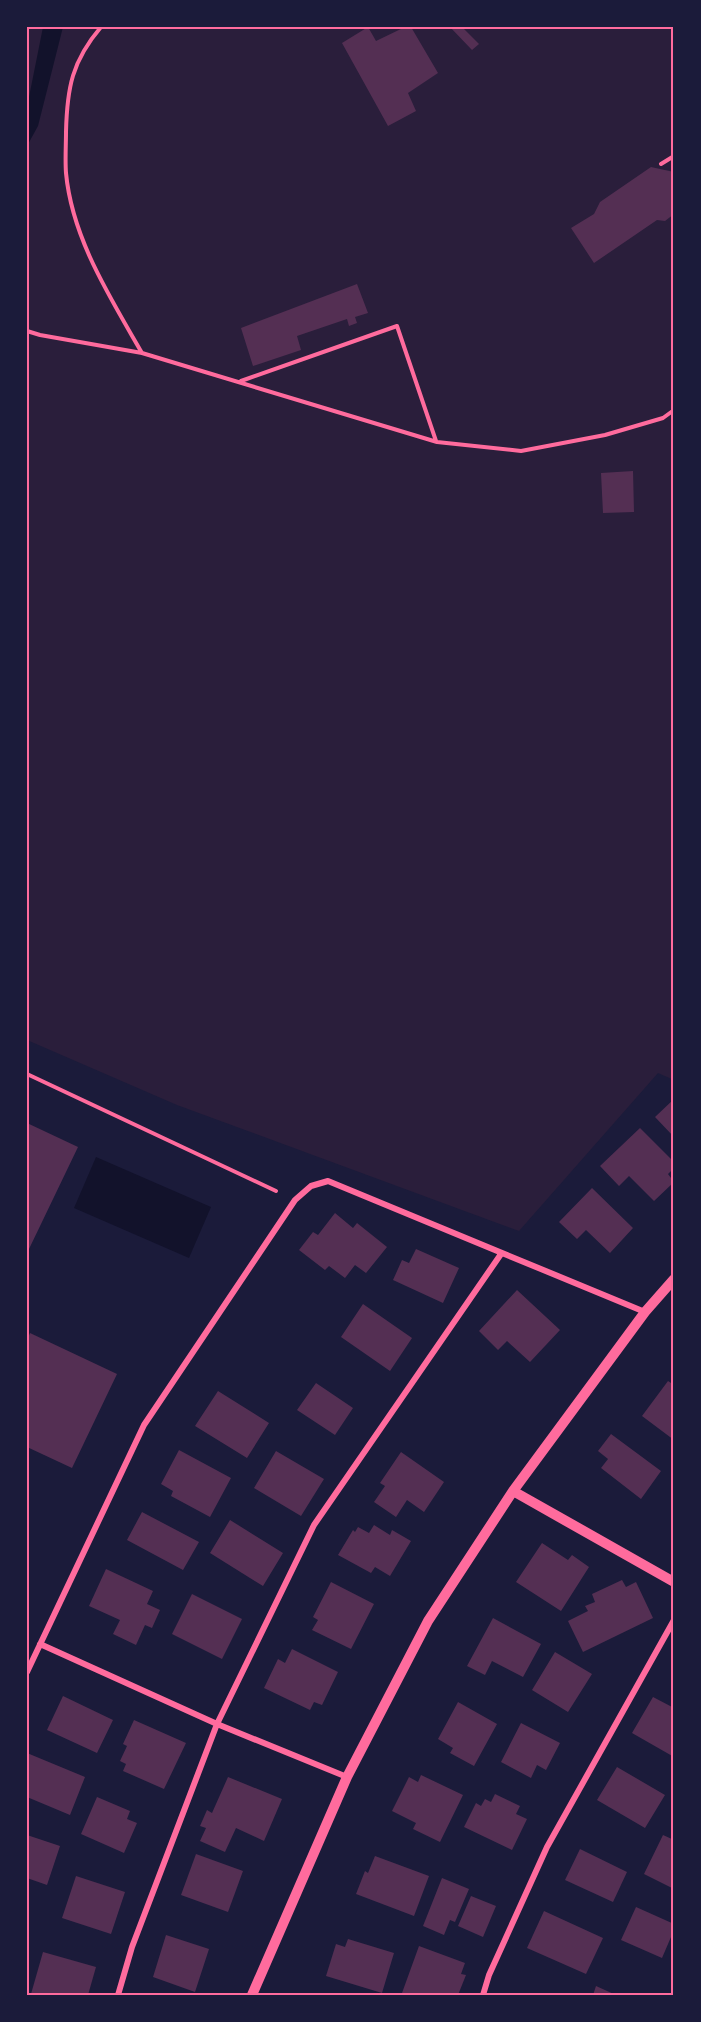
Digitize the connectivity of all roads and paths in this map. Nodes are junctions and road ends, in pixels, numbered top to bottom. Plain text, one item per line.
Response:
1 (101, 27) edge
2 (674, 156) edge
3 (661, 164) dead end
4 (27, 331) edge
5 (142, 353) junction
6 (240, 382) junction
7 (674, 410) edge
8 (437, 442) junction
9 (27, 1074) edge
10 (296, 1200) junction
11 (501, 1254) junction
12 (674, 1278) edge
13 (645, 1312) junction
14 (513, 1491) junction
15 (674, 1582) edge
16 (674, 1620) edge
17 (40, 1644) junction
18 (27, 1672) edge
19 (217, 1724) junction
20 (347, 1777) junction
21 (118, 1995) edge
22 (252, 1995) edge
23 (483, 1995) edge

1 - 5 path
2 - 3 path
4 - 5 path
5 - 6 path
6 - 8 path
6 - 8 path
7 - 8 path
9 - 10 path
10 - 11 street
10 - 17 street
11 - 13 street
11 - 19 street
12 - 13 street
13 - 14 street
14 - 15 street
14 - 20 street
16 - 23 street
17 - 18 street
17 - 19 street
19 - 20 street
19 - 21 street
20 - 22 street

